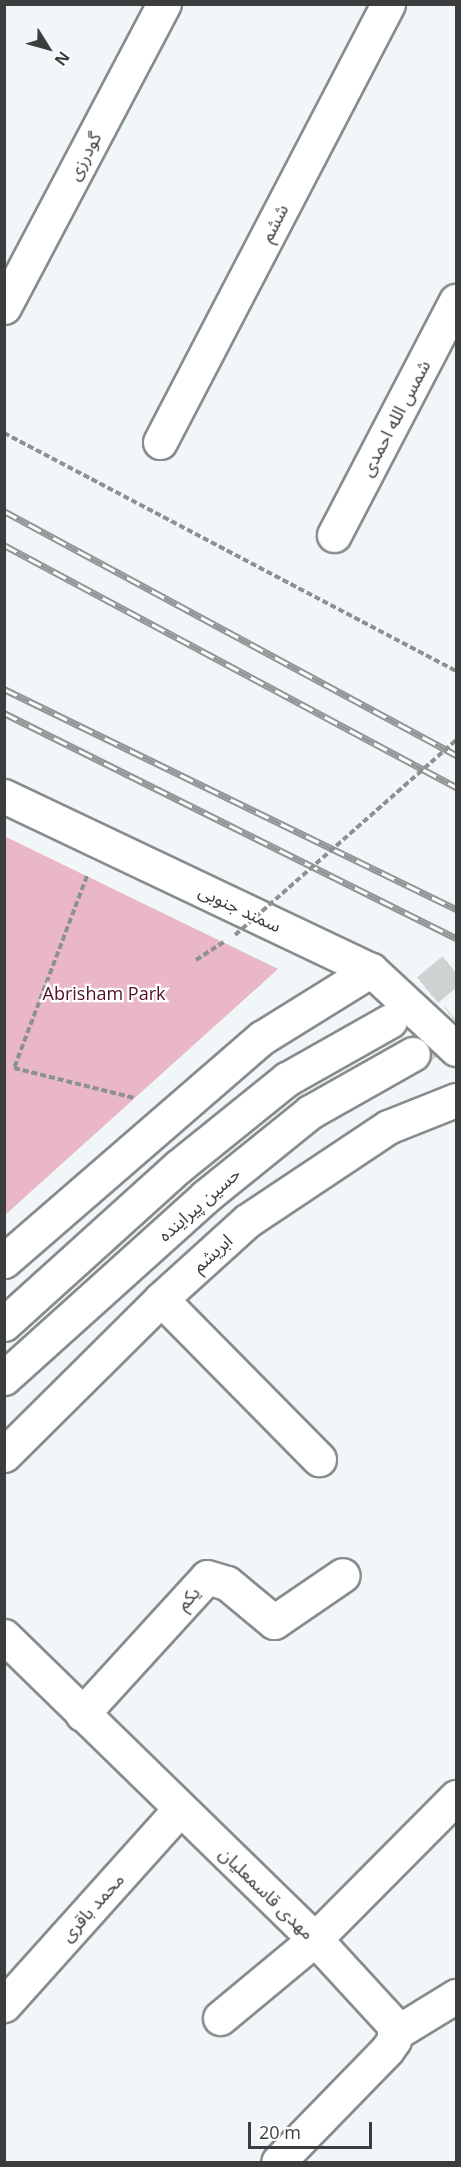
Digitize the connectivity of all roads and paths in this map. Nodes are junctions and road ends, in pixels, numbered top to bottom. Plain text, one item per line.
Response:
1 (164, 4) edge
2 (388, 4) edge
3 (456, 301) edge
4 (4, 307) edge
5 (4, 433) edge
6 (160, 442) dead end
7 (334, 535) dead end
8 (456, 671) edge
9 (456, 740) edge
10 (4, 796) edge
11 (87, 876) dead end
12 (196, 960) dead end
13 (371, 970) junction
14 (390, 1021) tunnel mouth
15 (456, 1049) edge
16 (413, 1054) tunnel mouth
17 (135, 1099) dead end
18 (456, 1100) edge
19 (4, 1262) edge
20 (161, 1299) junction
21 (4, 1324) edge
22 (4, 1378) edge
23 (4, 1455) edge
24 (319, 1459) dead end
25 (343, 1575) dead end
26 (4, 1636) edge
27 (82, 1714) junction
28 (456, 1797) edge
29 (180, 1809) junction
30 (315, 1939) junction
31 (456, 1996) edge
32 (4, 2005) edge
33 (220, 2018) dead end
34 (394, 2034) junction
35 (278, 2163) edge

1 - 4 street, گودرزی
2 - 6 street, ششم
3 - 7 street, شمس الله احمدی
5 - 8 path
9 - 12 path, bridge
10 - 13 street, سمند جنوبی
11 - 17 path
13 - 15 street, سمند جنوبی
13 - 19 street
14 - 21 street
16 - 22 street, حسین پیراینده
18 - 20 street, ابریشم
20 - 23 street, ابریشم
20 - 24 street
25 - 27 street, یکم
26 - 27 street, مهدی قاسمعلیان
27 - 29 street, مهدی قاسمعلیان
28 - 30 street
29 - 30 street, مهدی قاسمعلیان
29 - 32 street, محمد باقری
30 - 33 street
30 - 34 street, مهدی قاسمعلیان
31 - 34 street
34 - 35 street

